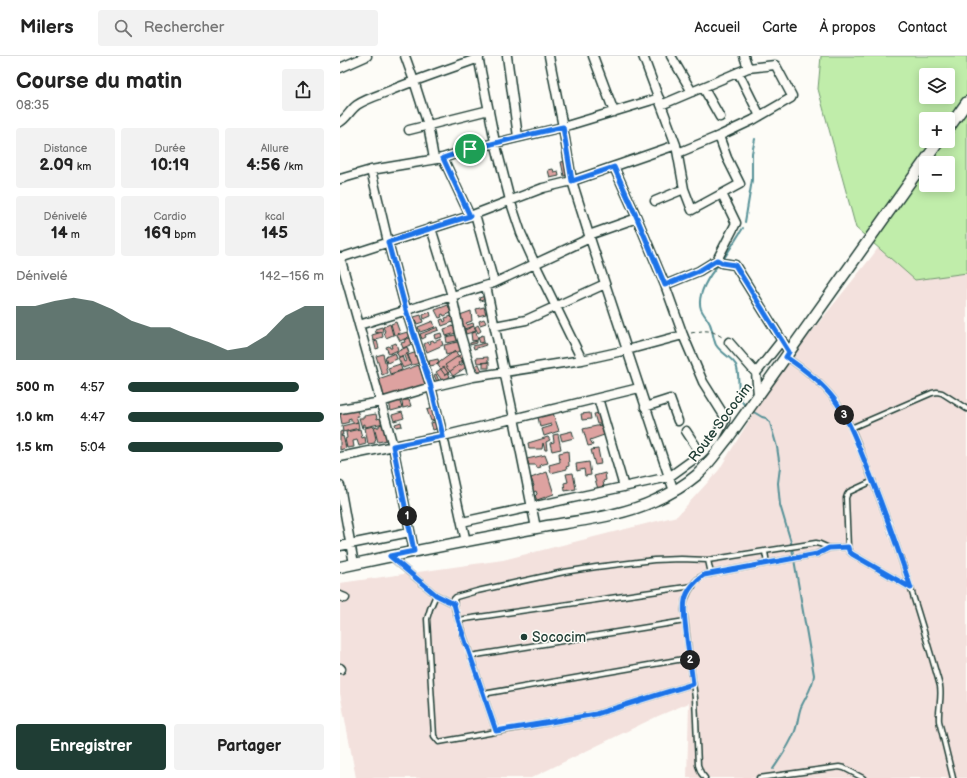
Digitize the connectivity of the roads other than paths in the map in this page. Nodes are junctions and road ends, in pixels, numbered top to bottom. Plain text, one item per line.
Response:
1 (367, 56) edge
2 (405, 56) edge
3 (507, 56) edge
4 (549, 56) edge
5 (593, 56) edge
6 (643, 56) edge
7 (671, 56) edge
8 (744, 56) edge
9 (479, 57) edge
10 (340, 68) edge
11 (748, 68) junction
12 (738, 72) junction
13 (414, 81) junction
14 (703, 87) junction
15 (692, 92) junction
16 (660, 101) junction
17 (967, 102) edge
18 (489, 110) junction
19 (614, 112) junction
20 (760, 116) junction
21 (720, 117) dead end
22 (955, 119) edge
23 (340, 122) edge
24 (428, 125) junction
25 (563, 127) junction
26 (409, 130) dead end
27 (719, 136) junction
28 (518, 137) junction
29 (495, 142) junction
30 (934, 148) edge
31 (677, 149) junction
32 (443, 158) junction
33 (434, 159) junction
34 (614, 167) junction
35 (371, 170) junction
36 (340, 180) edge
37 (572, 181) junction
38 (684, 189) junction
39 (722, 194) junction
40 (510, 200) junction
41 (655, 201) dead end
42 (472, 215) junction
43 (637, 218) junction
44 (431, 228) junction
45 (589, 237) junction
46 (388, 242) junction
47 (340, 258) edge
48 (717, 260) junction
49 (535, 264) junction
50 (490, 284) junction
51 (605, 284) junction
52 (665, 285) junction
53 (452, 296) junction
54 (556, 307) junction
55 (406, 310) junction
56 (359, 325) junction
57 (495, 326) junction
58 (683, 335) junction
59 (782, 340) junction
60 (729, 342) road end
61 (627, 350) junction
62 (787, 355) junction
63 (582, 360) junction
64 (505, 372) junction
65 (756, 374) junction
66 (473, 377) junction
67 (431, 387) junction
68 (639, 388) junction
69 (758, 395) junction
70 (598, 398) junction
71 (381, 402) junction
72 (645, 407) junction
73 (967, 409) edge
74 (340, 410) edge
75 (514, 418) junction
76 (678, 421) dead end
77 (851, 428) junction
78 (686, 431) dead end
79 (443, 436) junction
80 (393, 446) junction
81 (701, 454) junction
82 (340, 457) edge
83 (669, 478) junction
84 (873, 481) junction
85 (340, 486) edge
86 (624, 487) junction
87 (674, 491) junction
88 (532, 507) junction
89 (462, 522) junction
90 (536, 528) junction
91 (410, 532) junction
92 (466, 542) junction
93 (350, 544) junction
94 (340, 546) edge
95 (848, 547) junction
96 (829, 548) junction
97 (414, 551) junction
98 (765, 552) junction
99 (390, 556) junction
100 (708, 560) junction
101 (767, 563) junction
102 (354, 564) junction
103 (340, 567) edge
104 (711, 574) junction
105 (692, 586) junction
106 (911, 588) junction
107 (436, 595) junction
108 (454, 604) junction
109 (458, 620) junction
110 (685, 621) junction
111 (470, 656) junction
112 (689, 658) junction
113 (693, 684) junction
114 (483, 694) junction
115 (496, 731) junction
116 (705, 778) edge
117 (759, 778) edge
118 (863, 778) edge
119 (953, 778) edge

1 - 10 street
2 - 13 street
3 - 28 street
4 - 25 street
5 - 19 street
6 - 16 street
7 - 15 street
8 - 11 street
9 - 13 street
9 - 18 street
11 - 12 street
11 - 20 street
12 - 14 street
12 - 20 street
13 - 23 street
13 - 24 street
14 - 15 street
14 - 21 street
15 - 16 street
16 - 19 street
16 - 31 street
17 - 22 street
18 - 24 street
18 - 29 street
19 - 25 street
20 - 27 street
24 - 26 street
24 - 33 street
25 - 28 street
25 - 37 street
27 - 31 street
27 - 39 street
28 - 29 street
29 - 32 street
29 - 40 street
30 - 62 street, Route Sococim
31 - 34 street
31 - 38 street
32 - 33 street
32 - 42 street
33 - 35 street
34 - 37 street
34 - 43 street
35 - 36 street
35 - 46 street
37 - 40 street
37 - 45 street
38 - 39 street
38 - 41 street
39 - 48 street
40 - 42 street
40 - 49 street
42 - 44 street
42 - 50 street
43 - 45 street
43 - 52 street
44 - 46 street
44 - 53 street
45 - 49 street
45 - 51 street
46 - 47 street
46 - 55 street
47 - 56 street
48 - 52 street
48 - 59 street
49 - 50 street
49 - 54 street
50 - 53 street
50 - 57 street
51 - 54 street
51 - 61 street
52 - 58 street
53 - 55 street
53 - 66 street
54 - 57 street
54 - 63 street
55 - 56 street
55 - 67 street
56 - 71 street
57 - 64 street
58 - 61 street
58 - 81 street
59 - 62 street
59 - 65 street
60 - 65 street
61 - 63 street
61 - 68 street
62 - 69 street, Route Sococim
62 - 77 lane
63 - 64 street
64 - 66 street
64 - 75 street
65 - 69 street
66 - 67 street
67 - 71 street
67 - 79 street
68 - 70 street
68 - 72 street
69 - 87 street, Route Sococim
70 - 75 street
70 - 86 street
71 - 74 street
71 - 80 street
72 - 76 street
72 - 83 street
73 - 77 lane
75 - 79 street
75 - 88 street
77 - 84 lane
78 - 81 street
79 - 80 street
79 - 89 street
80 - 82 street
80 - 91 street
81 - 83 street
83 - 86 street
83 - 87 street
84 - 95 lane
84 - 106 lane
85 - 93 street
86 - 88 street
87 - 90 street, Route Sococim
88 - 89 street
88 - 90 street
89 - 92 street
90 - 92 street, Route Sococim
91 - 93 street
91 - 97 street
92 - 97 street, Route Sococim
93 - 94 street
93 - 102 street
95 - 96 lane
95 - 106 lane
96 - 98 lane
96 - 101 lane
97 - 99 street, Route Sococim
98 - 100 lane
98 - 101 lane
99 - 102 street, Route Sococim
99 - 107 lane
100 - 104 lane
100 - 108 lane
101 - 104 lane
102 - 103 street, Route Sococim
104 - 105 lane
105 - 109 lane
105 - 110 lane
106 - 119 lane
107 - 108 lane
107 - 115 lane
108 - 109 lane
109 - 111 lane
110 - 111 lane
110 - 112 lane
111 - 114 lane
112 - 113 lane
112 - 114 lane
113 - 115 lane
113 - 116 lane
114 - 115 lane
117 - 118 lane

